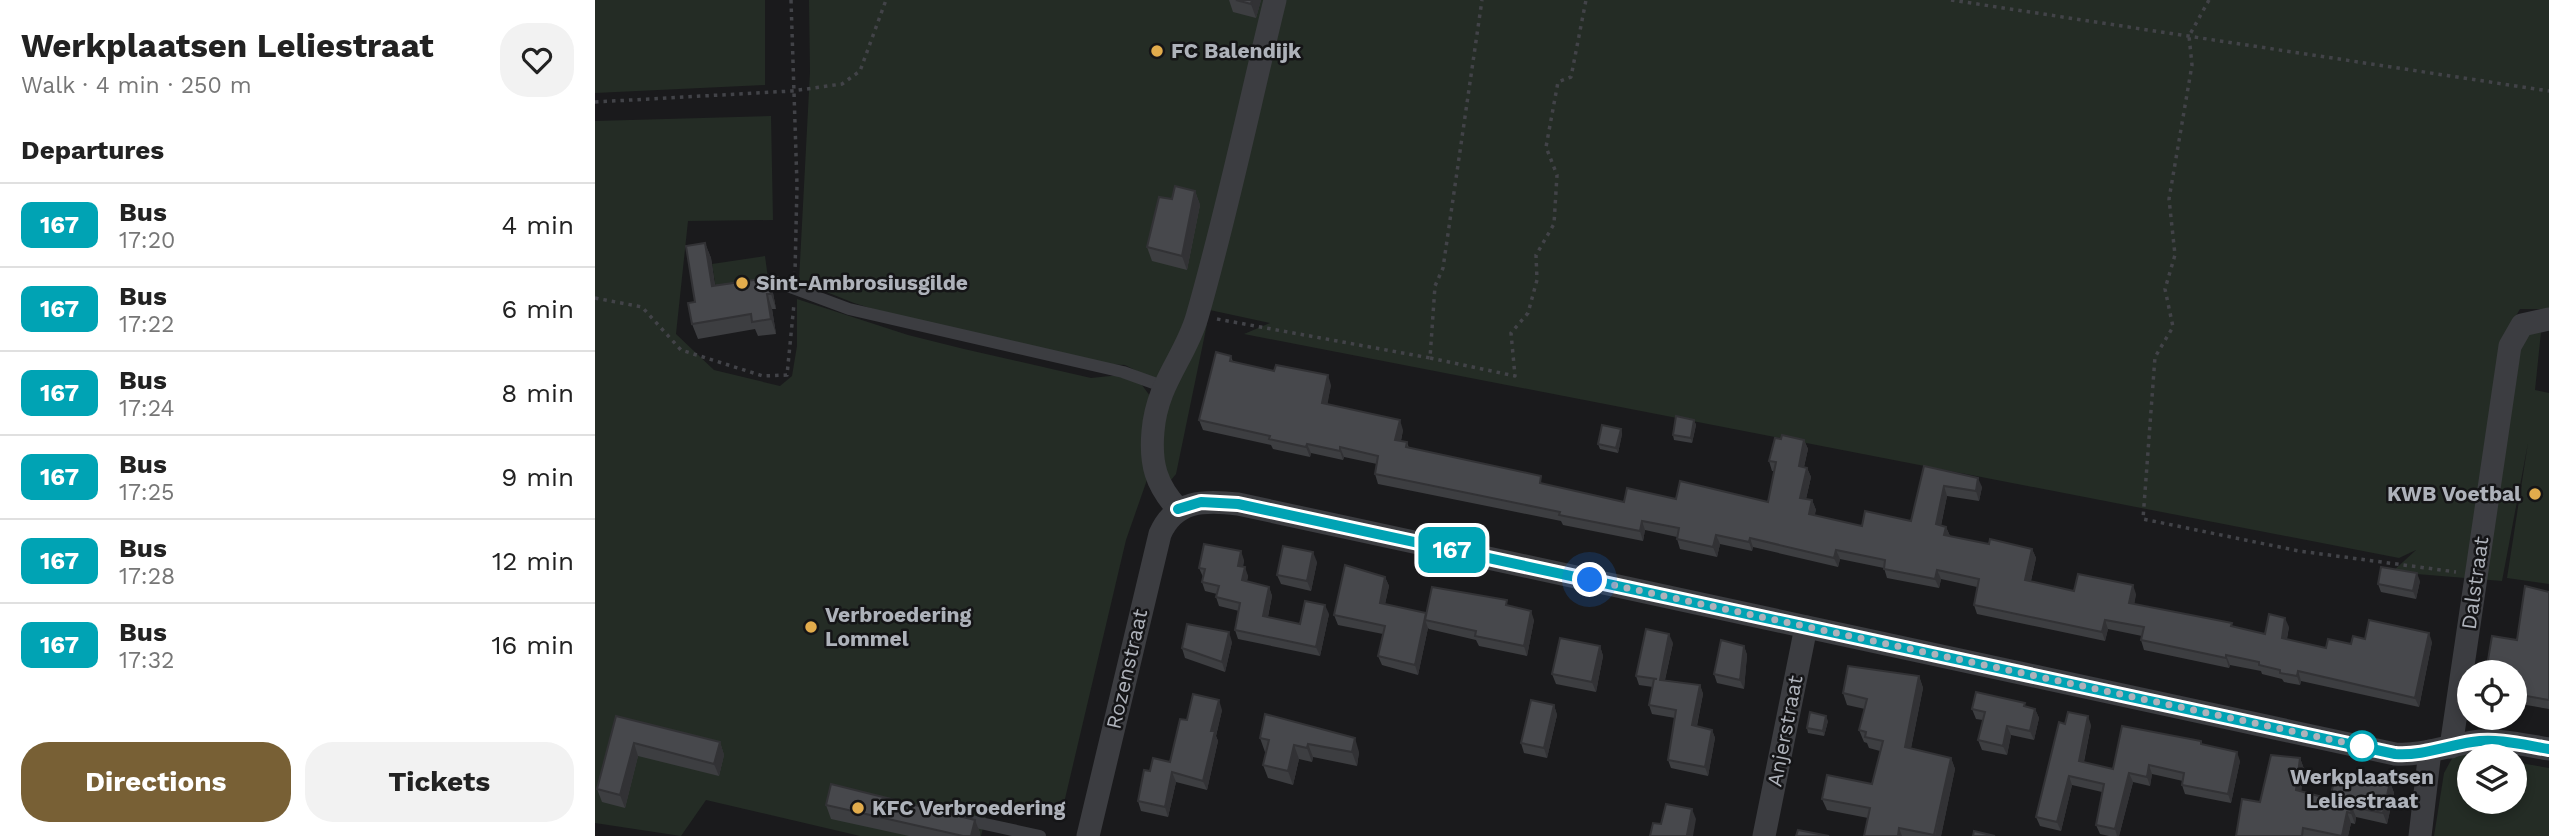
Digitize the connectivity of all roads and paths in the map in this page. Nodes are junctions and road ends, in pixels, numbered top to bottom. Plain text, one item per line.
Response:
1 (791, 0) edge
2 (886, 0) edge
3 (1275, 0) edge
4 (1482, 0) edge
5 (1586, 0) edge
6 (1951, 0) edge
7 (2209, 0) edge
8 (2189, 36) junction
9 (792, 91) junction
10 (2549, 91) edge
11 (595, 102) edge
12 (771, 280) edge
13 (795, 289) junction
14 (595, 298) edge
15 (1198, 315) junction
16 (2549, 319) edge
17 (1430, 358) junction
18 (1162, 386) junction
19 (1178, 509) junction
20 (2476, 574) junction
21 (1807, 627) junction
22 (2440, 749) junction
23 (2549, 749) edge
24 (956, 817) edge
25 (1041, 836) edge
26 (1088, 836) edge
27 (1764, 836) edge
28 (2420, 836) edge

1 - 9 path
2 - 9 path
3 - 15 street
4 - 17 path
5 - 17 path
6 - 8 path
7 - 8 path
8 - 10 path
8 - 20 path
9 - 11 path
9 - 13 path
12 - 13 lane
13 - 14 path
13 - 18 lane
15 - 17 path
15 - 18 street
16 - 20 street, Dalstraat
18 - 19 street
19 - 21 street
19 - 26 street, Rozenstraat
20 - 22 street, Dalstraat
21 - 22 street
21 - 27 street, Anjerstraat
22 - 23 street
22 - 28 street, Dalstraat
24 - 25 lane

